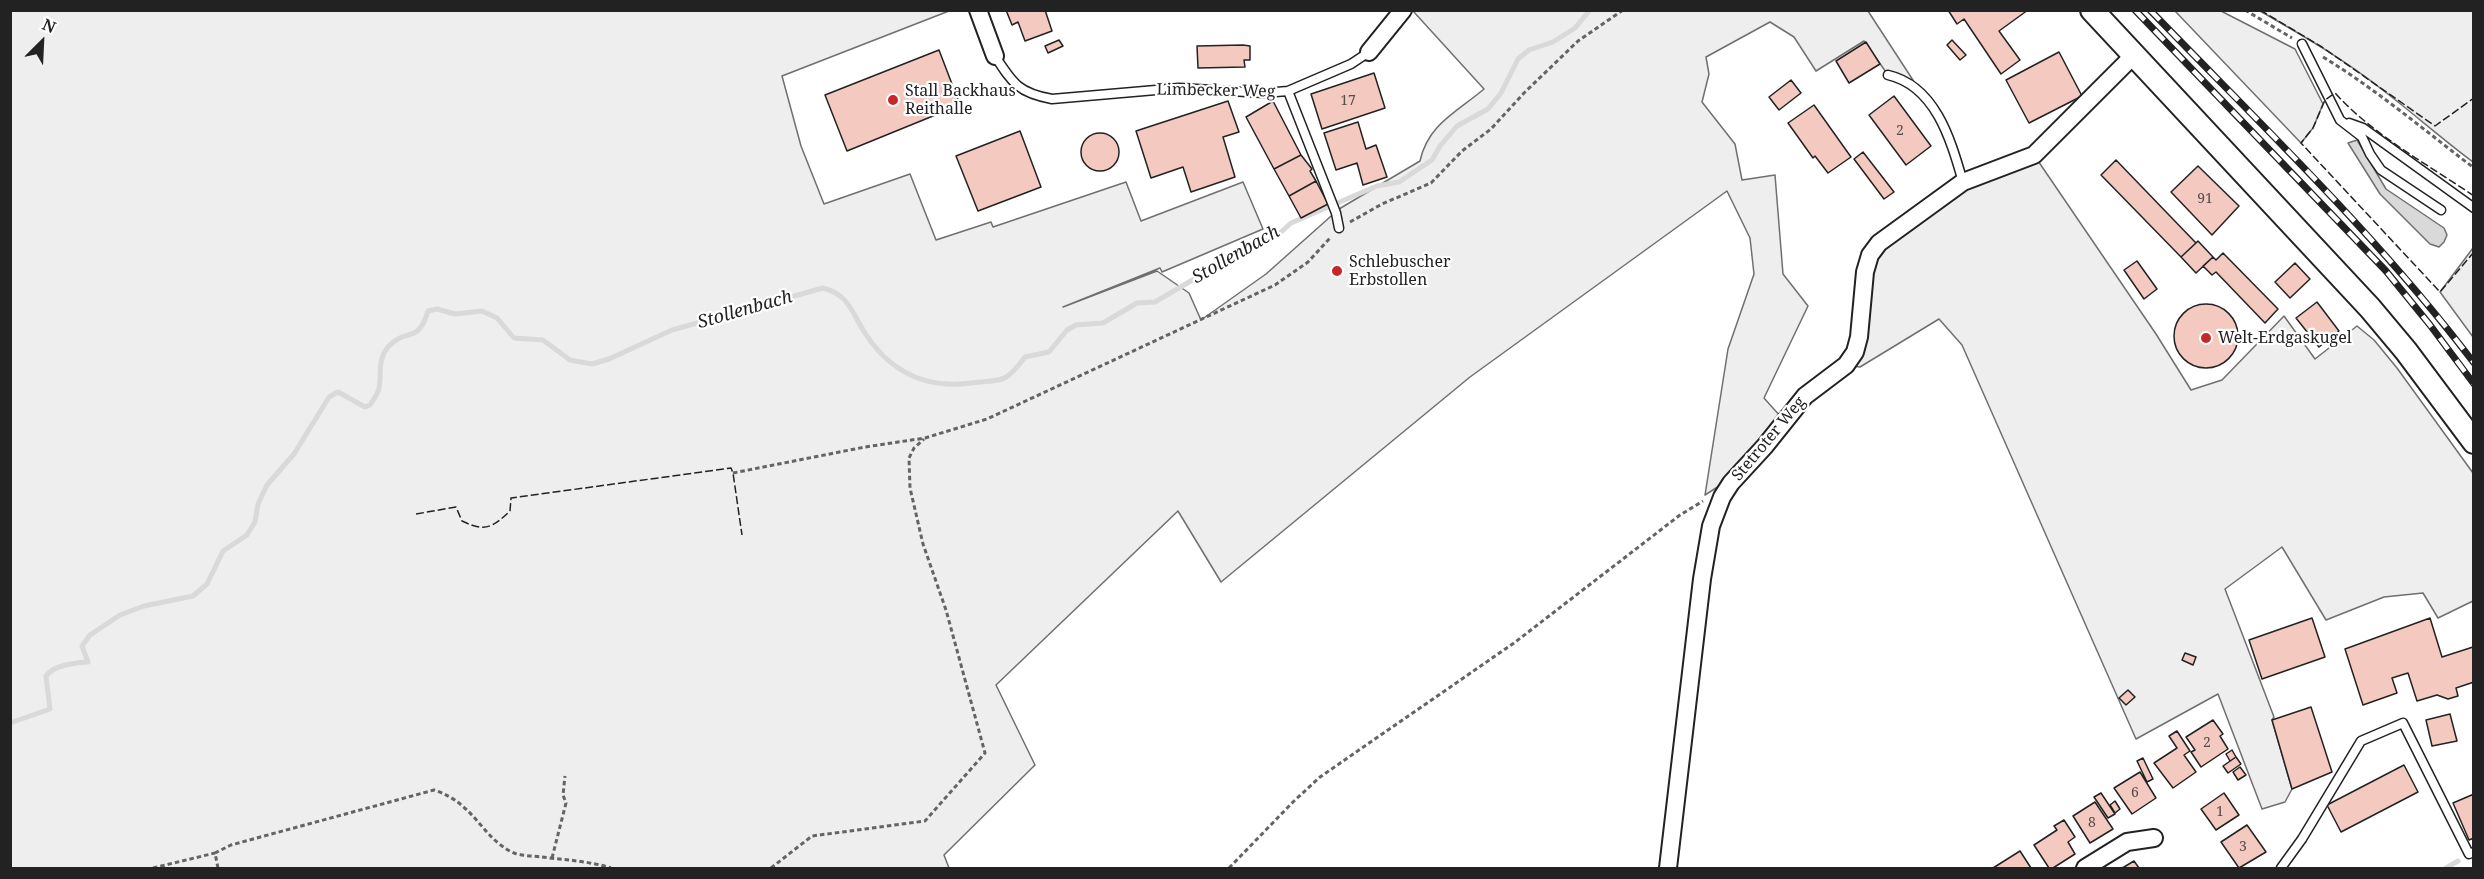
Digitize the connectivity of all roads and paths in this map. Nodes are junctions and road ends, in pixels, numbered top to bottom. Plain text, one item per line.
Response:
1 (978, 10) edge
2 (1403, 10) edge
3 (1623, 10) edge
4 (2092, 10) edge
5 (2246, 10) edge
6 (2302, 44) junction
7 (1369, 52) joint
8 (2134, 54) junction
9 (995, 56) joint
10 (1888, 75) dead end
11 (1288, 91) junction
12 (2340, 120) junction
13 (2474, 168) edge
14 (1963, 182) junction
15 (2474, 208) edge
16 (2441, 210) dead end
17 (1339, 228) junction
18 (925, 438) junction
19 (2474, 442) edge
20 (733, 473) dead end
21 (1722, 497) junction
22 (566, 776) dead end
23 (2154, 838) dead end
24 (2474, 852) edge
25 (215, 853) junction
26 (552, 858) junction
27 (153, 868) edge
28 (218, 868) edge
29 (611, 868) edge
30 (771, 868) edge
31 (1229, 868) edge
32 (1668, 868) edge
33 (2085, 868) edge
34 (2281, 868) edge

1 - 9 street, Limbecker Weg
2 - 7 street, Limbecker Weg
3 - 17 path
4 - 8 main road
5 - 6 path
6 - 12 lane
6 - 13 path
7 - 11 lane, Limbecker Weg
8 - 14 street, Stetroter Weg
8 - 19 main road
9 - 11 lane, Limbecker Weg
10 - 14 lane
11 - 17 lane
12 - 15 lane
12 - 16 lane
14 - 21 street, Stetroter Weg
17 - 18 path
18 - 20 path
18 - 30 path
21 - 31 path
21 - 32 street, Stetroter Weg
22 - 26 path
23 - 33 street
24 - 34 lane
25 - 26 path
25 - 27 path
25 - 28 path
26 - 29 path

